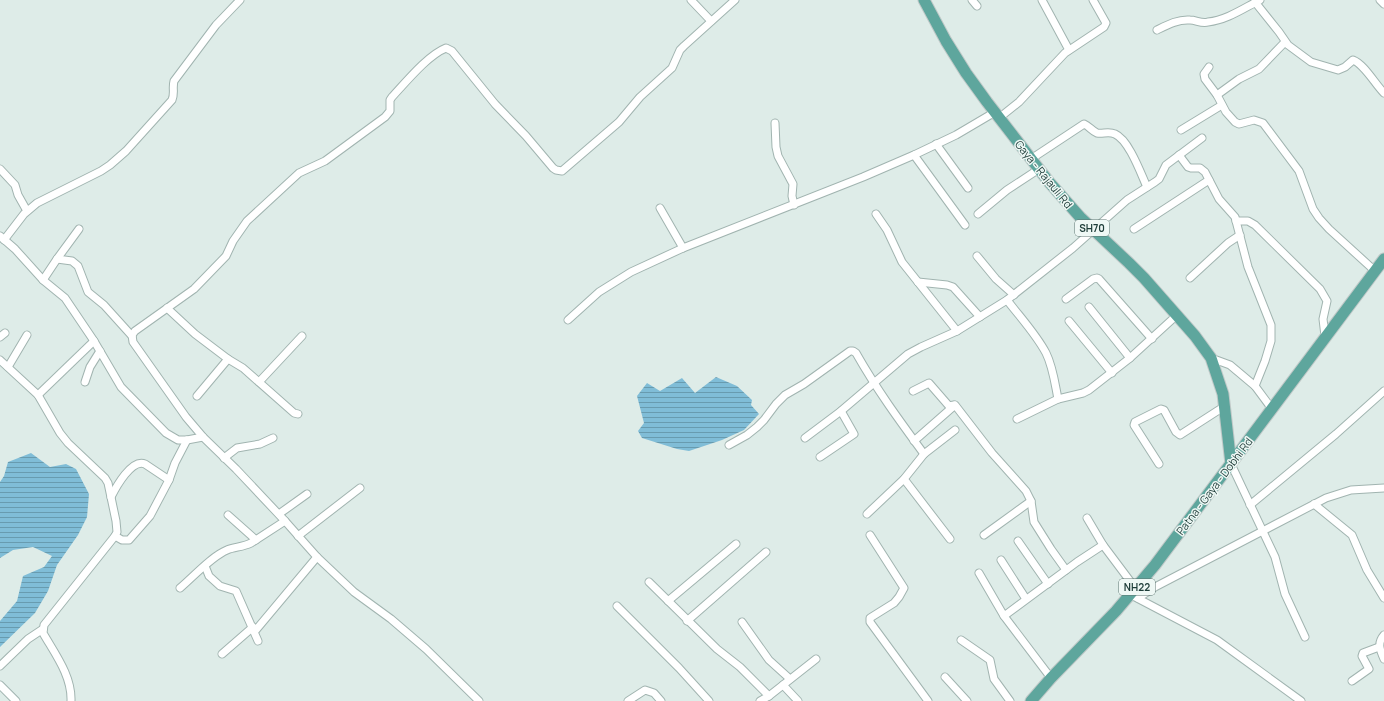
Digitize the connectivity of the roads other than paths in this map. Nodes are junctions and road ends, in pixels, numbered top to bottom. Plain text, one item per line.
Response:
1 (240, 0) edge
2 (691, 0) edge
3 (735, 0) edge
4 (924, 0) edge
5 (1042, 0) edge
6 (1094, 0) edge
7 (1380, 0) edge
8 (1258, 1) edge
9 (1384, 4) edge
10 (711, 21) junction
11 (1157, 30) dead end
12 (1285, 42) junction
13 (1069, 50) junction
14 (1209, 66) dead end
15 (1384, 93) edge
16 (1217, 95) junction
17 (1222, 105) junction
18 (997, 115) junction
19 (775, 123) dead end
20 (1180, 130) dead end
21 (1202, 138) dead end
22 (936, 144) junction
23 (914, 155) junction
24 (1179, 155) junction
25 (1031, 159) junction
26 (0, 169) edge
27 (1039, 169) junction
28 (1209, 180) junction
29 (1148, 187) junction
30 (968, 188) dead end
31 (794, 205) junction
32 (660, 208) dead end
33 (27, 211) junction
34 (876, 214) dead end
35 (978, 214) dead end
36 (1236, 221) junction
37 (965, 225) dead end
38 (1134, 229) dead end
39 (80, 230) dead end
40 (1093, 230) junction
41 (1240, 235) junction
42 (2, 238) edge
43 (683, 248) junction
44 (977, 256) dead end
45 (57, 259) junction
46 (1384, 259) edge
47 (1375, 271) junction
48 (1190, 278) dead end
49 (43, 280) junction
50 (918, 282) junction
51 (1014, 295) junction
52 (1066, 299) dead end
53 (1007, 300) junction
54 (1089, 307) dead end
55 (167, 308) junction
56 (1177, 315) junction
57 (980, 317) junction
58 (568, 320) dead end
59 (1069, 320) dead end
60 (957, 331) junction
61 (27, 335) dead end
62 (132, 336) junction
63 (302, 336) dead end
64 (1325, 336) junction
65 (1152, 339) junction
66 (94, 341) junction
67 (100, 351) junction
68 (1130, 358) junction
69 (1210, 358) junction
70 (228, 359) junction
71 (0, 360) edge
72 (8, 366) junction
73 (1112, 373) junction
74 (85, 382) dead end
75 (259, 382) junction
76 (873, 383) junction
77 (1255, 386) junction
78 (913, 391) dead end
79 (1384, 391) edge
80 (38, 395) junction
81 (197, 396) dead end
82 (1058, 399) junction
83 (954, 405) junction
84 (1225, 406) junction
85 (1272, 409) junction
86 (841, 411) junction
87 (298, 414) dead end
88 (1018, 419) dead end
89 (955, 430) dead end
90 (203, 438) junction
91 (274, 438) dead end
92 (805, 438) dead end
93 (187, 440) junction
94 (914, 441) junction
95 (729, 445) dead end
96 (924, 454) junction
97 (820, 457) dead end
98 (224, 458) junction
99 (1159, 464) dead end
100 (1231, 464) junction
101 (904, 479) junction
102 (169, 480) junction
103 (360, 488) dead end
104 (1384, 488) edge
105 (307, 494) dead end
106 (111, 496) junction
107 (1030, 501) junction
108 (1314, 504) junction
109 (1250, 505) junction
110 (279, 514) junction
111 (867, 514) dead end
112 (228, 515) dead end
113 (1087, 518) dead end
114 (285, 520) junction
115 (1262, 531) junction
116 (870, 535) dead end
117 (984, 535) dead end
118 (115, 536) junction
119 (298, 536) junction
120 (950, 539) dead end
121 (256, 540) junction
122 (1018, 541) dead end
123 (736, 544) dead end
124 (1103, 545) junction
125 (766, 552) dead end
126 (317, 557) junction
127 (1002, 560) dead end
128 (205, 566) junction
129 (1066, 570) junction
130 (979, 573) dead end
131 (649, 582) dead end
132 (1048, 584) junction
133 (180, 588) dead end
134 (1134, 594) junction
135 (1384, 598) edge
136 (1026, 599) junction
137 (668, 602) junction
138 (617, 606) dead end
139 (1004, 616) junction
140 (688, 621) junction
141 (742, 622) dead end
142 (254, 629) junction
143 (43, 630) junction
144 (1384, 635) edge
145 (1305, 637) dead end
146 (961, 640) dead end
147 (258, 641) dead end
148 (1379, 647) junction
149 (222, 654) dead end
150 (816, 658) dead end
151 (1384, 659) edge
152 (0, 666) edge
153 (945, 677) dead end
154 (1051, 678) junction
155 (790, 679) junction
156 (1352, 681) dead end
157 (0, 685) edge
158 (783, 685) junction
159 (769, 696) junction
160 (16, 701) edge
161 (71, 701) edge
162 (479, 701) edge
163 (628, 701) edge
164 (661, 701) edge
165 (709, 701) edge
166 (760, 701) edge
167 (798, 701) edge
168 (928, 701) edge
169 (967, 701) edge
170 (1010, 701) edge
171 (1030, 701) edge
172 (1301, 701) edge

1 - 33 street
2 - 10 street
3 - 10 street
4 - 18 main road, Gaya - Rajauli Rd / SH70
5 - 13 street
6 - 13 street
7 - 9 street
8 - 11 street
8 - 12 street
10 - 55 street
12 - 15 street
12 - 16 street
13 - 18 street
14 - 16 street
16 - 17 street
17 - 20 street
17 - 47 street
18 - 22 street
18 - 25 main road, Gaya - Rajauli Rd / SH70
19 - 31 street
21 - 24 street
22 - 23 street
22 - 30 street
23 - 31 street
23 - 37 street
24 - 28 street
24 - 29 street
25 - 27 main road, Gaya - Rajauli Rd / SH70
25 - 29 street
26 - 33 street
27 - 35 street
27 - 40 main road, Gaya - Rajauli Rd / SH70
28 - 36 street
28 - 38 street
29 - 40 street
31 - 43 street
32 - 43 street
33 - 42 street
34 - 50 street
36 - 41 street
36 - 64 street
39 - 45 street
40 - 51 street
40 - 56 main road, Gaya - Rajauli Rd / SH70
41 - 48 street
41 - 77 street
42 - 49 street
43 - 58 street
44 - 51 street
45 - 49 street
45 - 62 street
46 - 47 main road, Patna - Gaya - Dobhi Rd / NH22
47 - 64 main road, Patna - Gaya - Dobhi Rd / NH22
49 - 66 street
50 - 57 street
50 - 60 street
51 - 53 street
52 - 65 street
53 - 57 street
53 - 82 street
54 - 68 street
55 - 62 street
55 - 70 street
56 - 65 street
56 - 69 main road, Gaya - Rajauli Rd / SH70
57 - 60 street
59 - 73 street
60 - 76 street
61 - 72 street
62 - 90 street
63 - 75 street
64 - 85 main road, Patna - Gaya - Dobhi Rd / NH22
65 - 68 street
66 - 67 street
66 - 80 street
67 - 74 street
67 - 93 street
68 - 73 street
69 - 77 street
69 - 84 main road, Gaya - Rajauli Rd / SH70
70 - 75 street
70 - 81 street
71 - 72 street
72 - 80 street
73 - 82 street
75 - 87 street
76 - 86 street
76 - 94 street
76 - 95 street
77 - 85 street
78 - 83 street
79 - 109 street
80 - 106 street
82 - 88 street
83 - 94 street
83 - 107 street
84 - 99 street
84 - 100 main road, Gaya - Rajauli Rd / SH70
85 - 100 main road, Patna - Gaya - Dobhi Rd / NH22
86 - 92 street
86 - 97 street
89 - 96 street
90 - 93 street
90 - 98 street
91 - 98 street
93 - 102 street
94 - 96 street
96 - 101 street
98 - 110 street
100 - 109 street
100 - 134 main road, Patna - Gaya - Dobhi Rd / NH22
101 - 111 street
101 - 120 street
102 - 106 street
102 - 118 street
103 - 119 street
104 - 108 street
105 - 110 street
106 - 118 street
107 - 117 street
107 - 129 street
108 - 115 street
108 - 135 street
109 - 115 street
110 - 114 street
112 - 121 street
113 - 124 street
114 - 119 street
114 - 121 street
115 - 134 street
115 - 145 street
116 - 168 street
118 - 143 street
119 - 126 street
121 - 128 street
122 - 132 street
123 - 137 street
124 - 129 street
124 - 134 street
125 - 140 street
126 - 142 street
126 - 162 street
127 - 136 street
128 - 133 street
128 - 142 street
129 - 132 street
130 - 139 street
131 - 137 street
132 - 136 street
134 - 154 main road, Patna - Gaya - Dobhi Rd / NH22
134 - 172 street
136 - 139 street
137 - 140 street
138 - 165 street
139 - 154 street
140 - 159 street
141 - 155 street
142 - 147 street
142 - 149 street
143 - 152 street
143 - 161 street
144 - 148 street
146 - 170 street
148 - 151 street
148 - 156 street
150 - 155 street
153 - 169 street
154 - 171 main road, Patna - Gaya - Dobhi Rd / NH22
155 - 158 street
157 - 160 street
158 - 159 street
158 - 167 street
159 - 166 street
163 - 164 street

